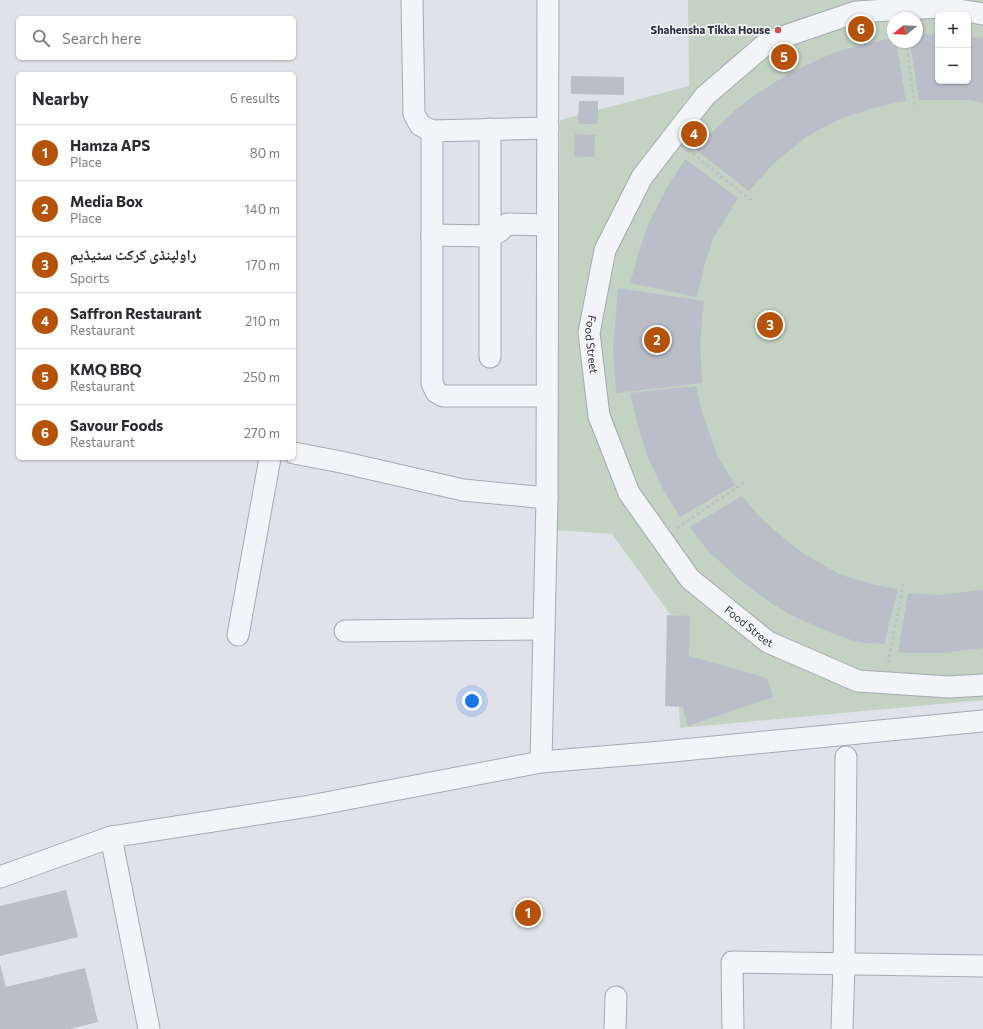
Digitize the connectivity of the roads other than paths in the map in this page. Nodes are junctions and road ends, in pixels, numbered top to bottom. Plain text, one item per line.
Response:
1 (412, 0) edge
2 (548, 0) edge
3 (983, 14) edge
4 (548, 128) junction
5 (490, 129) junction
6 (432, 131) junction
7 (547, 225) junction
8 (432, 235) junction
9 (490, 236) junction
10 (490, 357) dead end
11 (547, 396) junction
12 (296, 453) edge
13 (270, 460) edge
14 (547, 498) junction
15 (544, 629) junction
16 (345, 630) dead end
17 (238, 635) dead end
18 (983, 685) edge
19 (983, 721) edge
20 (846, 757) dead end
21 (542, 762) junction
22 (111, 838) junction
23 (0, 877) edge
24 (844, 964) junction
25 (983, 966) edge
26 (616, 997) dead end
27 (149, 1029) edge
28 (615, 1029) edge
29 (733, 1029) edge
30 (842, 1029) edge

1 - 6 street
2 - 4 street
3 - 18 street, Food Street
4 - 5 street
4 - 7 street
5 - 6 street
5 - 9 street
6 - 8 street
7 - 9 street
7 - 11 street
8 - 9 street
8 - 11 street
9 - 10 street
11 - 14 street
12 - 14 street
13 - 17 street
14 - 15 street
15 - 16 street
15 - 21 street
19 - 21 street
20 - 24 street
21 - 22 street
22 - 23 street
22 - 27 street
24 - 25 street
24 - 29 street
24 - 30 street
26 - 28 street

